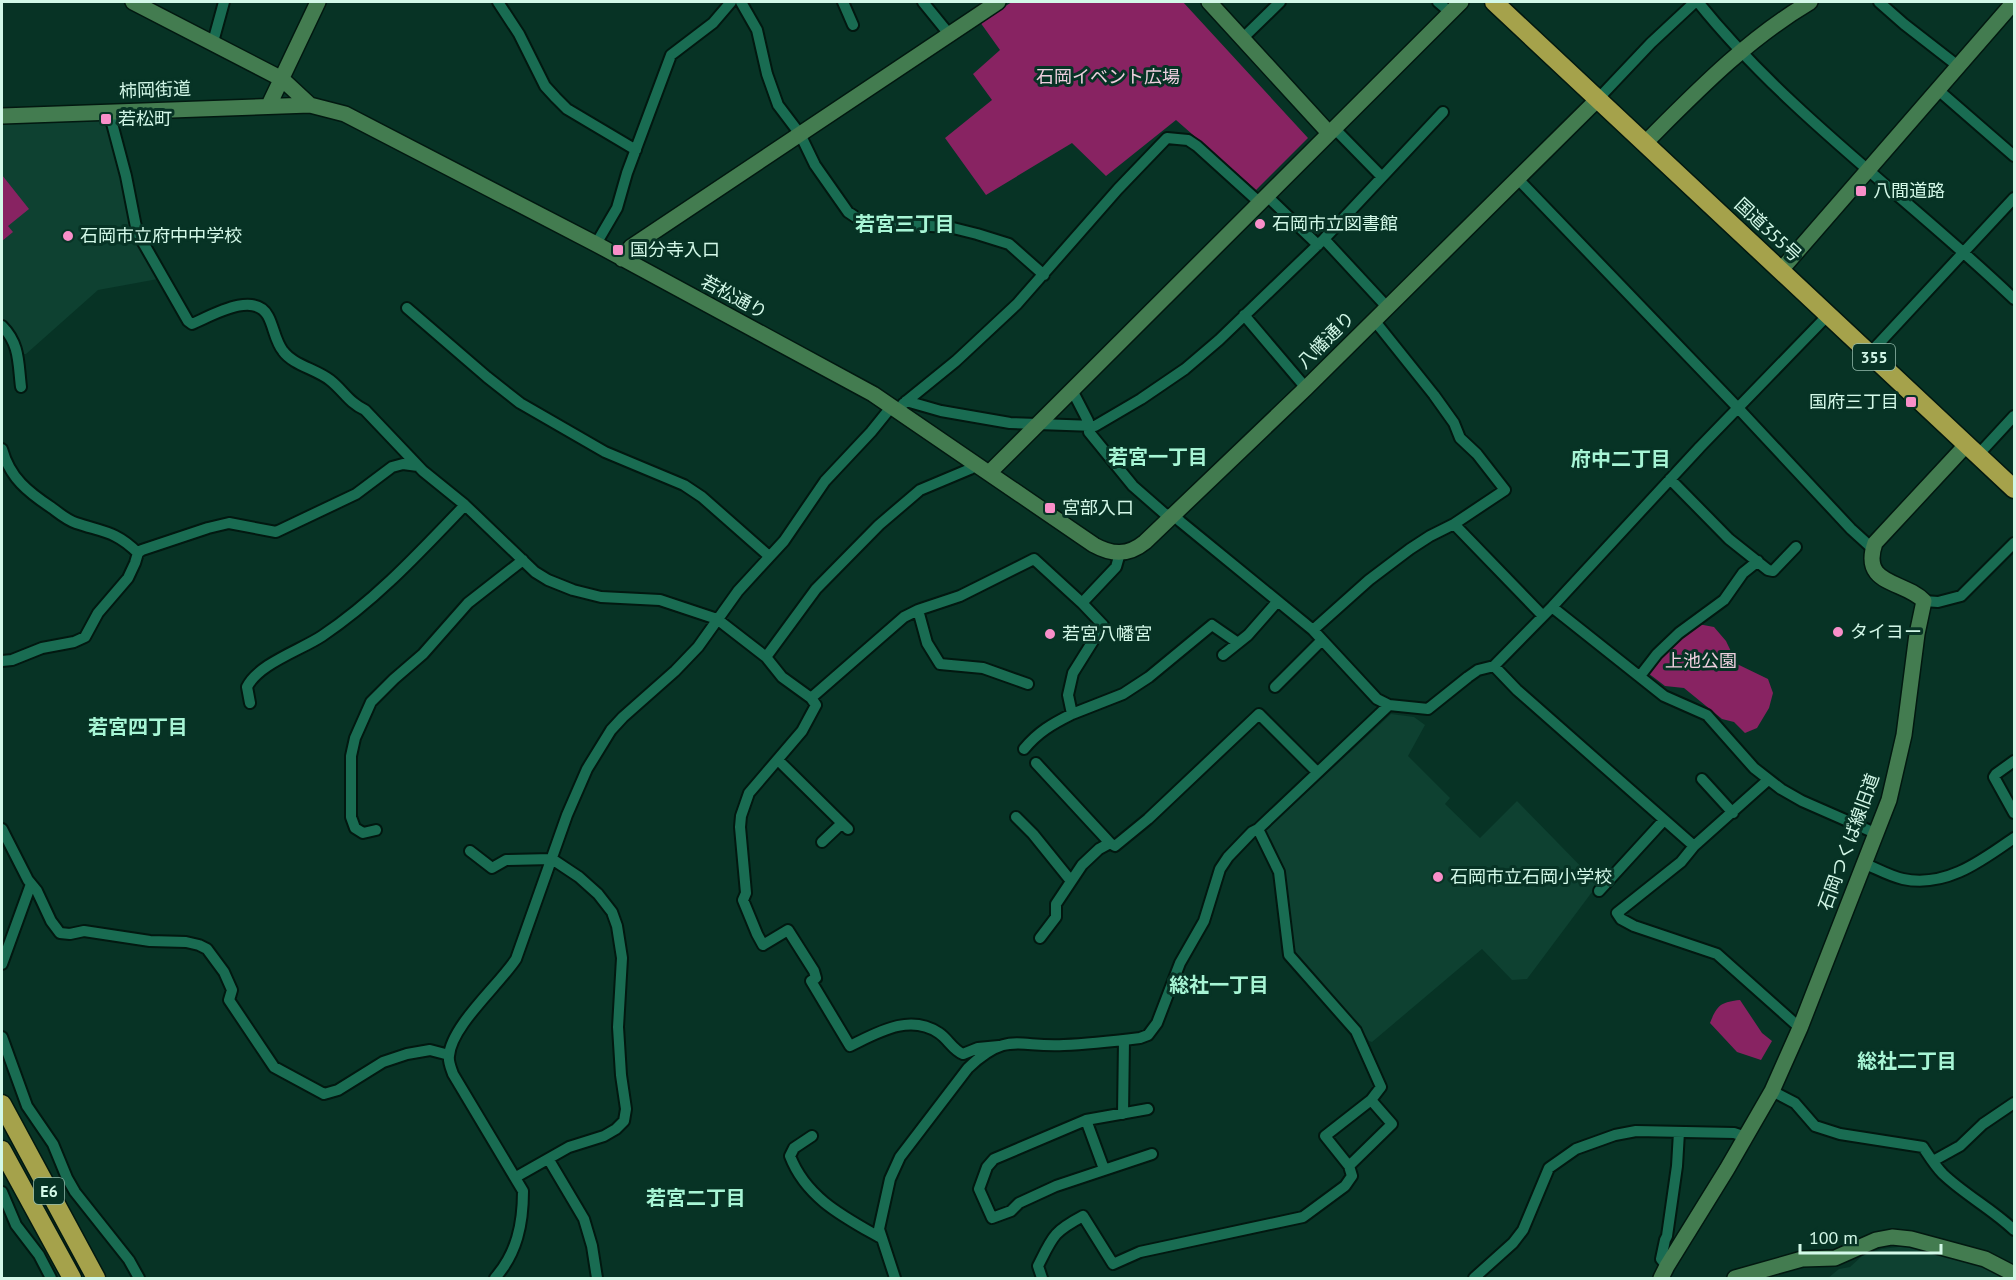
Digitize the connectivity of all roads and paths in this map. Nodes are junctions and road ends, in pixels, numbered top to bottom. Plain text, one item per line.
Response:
1 (133, 2) edge
2 (224, 2) edge
3 (318, 2) edge
4 (498, 2) edge
5 (731, 2) edge
6 (741, 2) edge
7 (843, 2) edge
8 (923, 2) edge
9 (998, 2) edge
10 (1280, 2) edge
11 (1438, 2) edge
12 (1494, 2) edge
13 (1696, 2) edge
14 (1810, 2) edge
15 (1879, 2) edge
16 (2014, 2) edge
17 (1211, 3) edge
18 (1456, 7) edge
19 (854, 25) dead end
20 (950, 33) junction
21 (1243, 38) junction
22 (213, 42) junction
23 (1740, 51) junction
24 (1958, 66) junction
25 (282, 79) junction
26 (1937, 89) junction
27 (1598, 99) junction
28 (269, 105) junction
29 (310, 105) junction
30 (109, 112) junction
31 (1443, 112) dead end
32 (2, 116) edge
33 (1332, 131) junction
34 (800, 134) junction
35 (1645, 143) junction
36 (636, 150) junction
37 (2014, 156) edge
38 (1869, 169) junction
39 (1382, 177) junction
40 (1518, 179) junction
41 (2014, 198) edge
42 (1263, 200) junction
43 (1321, 242) junction
44 (596, 244) junction
45 (1964, 250) junction
46 (622, 259) junction
47 (1781, 270) junction
48 (1044, 274) junction
49 (2014, 299) edge
50 (1387, 307) junction
51 (407, 308) dead end
52 (1829, 314) junction
53 (1244, 315) junction
54 (1374, 320) junction
55 (2, 326) edge
56 (1870, 353) junction
57 (21, 387) dead end
58 (1306, 388) junction
59 (1072, 390) junction
60 (898, 406) junction
61 (1738, 408) junction
62 (2014, 416) edge
63 (1037, 424) junction
64 (1088, 427) junction
65 (2, 449) edge
66 (1972, 450) junction
67 (418, 465) junction
68 (983, 469) junction
69 (1670, 479) junction
70 (2014, 489) edge
71 (465, 505) junction
72 (1173, 515) junction
73 (1455, 524) junction
74 (2014, 543) edge
75 (1796, 547) dead end
76 (1873, 549) junction
77 (138, 552) junction
78 (1120, 553) junction
79 (770, 556) junction
80 (523, 560) junction
81 (1758, 561) junction
82 (1924, 601) junction
83 (1277, 602) junction
84 (1082, 603) junction
85 (1552, 607) junction
86 (918, 610) junction
87 (1543, 616) junction
88 (717, 619) junction
89 (1313, 630) junction
90 (1322, 640) junction
91 (1238, 643) junction
92 (1223, 655) dead end
93 (766, 657) junction
94 (2, 661) edge
95 (1494, 666) junction
96 (1640, 676) junction
97 (1028, 684) dead end
98 (1275, 687) dead end
99 (811, 698) junction
100 (250, 703) dead end
101 (1389, 705) junction
102 (1072, 714) junction
103 (1024, 749) dead end
104 (778, 760) junction
105 (2014, 761) edge
106 (1036, 763) dead end
107 (1317, 772) junction
108 (1702, 779) dead end
109 (1768, 780) junction
110 (1733, 813) junction
111 (2014, 813) edge
112 (1016, 817) dead end
113 (1664, 820) junction
114 (2, 829) edge
115 (1258, 829) junction
116 (376, 830) dead end
117 (1875, 833) junction
118 (2014, 837) edge
119 (822, 842) dead end
120 (1110, 843) junction
121 (1694, 846) junction
122 (470, 851) dead end
123 (552, 859) junction
124 (1863, 863) junction
125 (1071, 882) junction
126 (31, 884) junction
127 (1599, 891) dead end
128 (1040, 938) dead end
129 (2, 964) edge
130 (1800, 1028) junction
131 (2, 1037) edge
132 (1124, 1040) junction
133 (999, 1046) junction
134 (449, 1055) junction
135 (1772, 1091) junction
136 (1371, 1100) junction
137 (2014, 1103) edge
138 (2, 1104) edge
139 (1148, 1109) dead end
140 (1123, 1114) junction
141 (1086, 1120) junction
142 (1679, 1132) junction
143 (812, 1136) dead end
144 (1746, 1137) junction
145 (2, 1150) edge
146 (1152, 1154) dead end
147 (549, 1160) junction
148 (1933, 1161) junction
149 (1348, 1166) junction
150 (1104, 1169) junction
151 (516, 1178) junction
152 (2, 1192) edge
153 (2014, 1230) edge
154 (881, 1238) junction
155 (1664, 1272) edge
156 (2014, 1274) edge
157 (51, 1278) edge
158 (72, 1278) edge
159 (96, 1278) edge
160 (139, 1278) edge
161 (495, 1278) edge
162 (597, 1278) edge
163 (895, 1278) edge
164 (1042, 1278) edge
165 (1474, 1278) edge
166 (1735, 1278) edge

1 - 22 street
2 - 22 street
3 - 25 street
4 - 36 street
5 - 36 street
6 - 34 street
7 - 19 street
8 - 20 street
9 - 20 street
10 - 21 street
11 - 18 street
12 - 27 highway, 国道355号 / 355
13 - 23 street
13 - 27 street
14 - 23 street
15 - 24 street
16 - 24 street
17 - 21 street
18 - 33 street
20 - 34 street
21 - 33 street
22 - 25 street
23 - 35 street
23 - 38 street
24 - 26 street
25 - 28 street
25 - 29 street
26 - 37 street
26 - 38 street
27 - 35 highway, 国道355号 / 355
27 - 40 street, 八幡通り
28 - 29 street, 柿岡街道
28 - 30 street, 柿岡街道
29 - 44 street, 若松通り
30 - 32 street, 柿岡街道
30 - 67 street
31 - 39 street
33 - 39 street
33 - 42 street
34 - 46 street
34 - 48 street
35 - 47 highway, 国道355号 / 355
36 - 44 street
38 - 45 street
38 - 47 street
39 - 43 street
40 - 50 street, 八幡通り
40 - 61 street
41 - 45 street
42 - 43 street
42 - 48 street
42 - 59 street
43 - 50 street
43 - 53 street
44 - 46 street, 若松通り
45 - 49 street
45 - 56 street
46 - 60 street, 若松通り
47 - 52 highway, 国道355号 / 355
48 - 60 street
50 - 54 street, 八幡通り
51 - 79 street
52 - 56 highway, 国道355号 / 355
52 - 61 street
53 - 58 street
53 - 64 street
54 - 58 street, 八幡通り
54 - 73 street
55 - 57 street
56 - 66 highway, 国道355号 / 355
58 - 72 street, 八幡通り
59 - 63 street
59 - 64 street
60 - 63 street
60 - 68 street, 若松通り
60 - 79 street
61 - 69 street
61 - 76 street
62 - 66 street
63 - 64 street
63 - 68 street
64 - 72 street
65 - 77 street
66 - 70 highway, 国道355号 / 355
66 - 76 street
67 - 71 street
67 - 77 street
68 - 78 street, 若松通り
68 - 93 street
69 - 81 street
69 - 85 street
71 - 80 street
71 - 100 street
72 - 78 street, 八幡通り
72 - 83 street
73 - 87 street
73 - 89 street
74 - 82 street
75 - 81 street
76 - 82 street
77 - 94 street
78 - 84 street
79 - 88 street
80 - 88 street
80 - 116 street
81 - 96 street
82 - 117 street, 石岡つくば線旧道
83 - 89 street
83 - 91 street
84 - 86 street
84 - 102 street
85 - 87 street
85 - 96 street
86 - 97 street
86 - 99 street
87 - 95 street
88 - 93 street
88 - 123 street
89 - 90 street
90 - 98 street
90 - 101 street
91 - 92 street
91 - 102 street
93 - 99 street
95 - 101 street
95 - 113 street
96 - 109 street
99 - 104 street
101 - 107 street
102 - 103 street
104 - 119 street
104 - 133 street
105 - 111 street
106 - 120 street
107 - 115 street
107 - 120 street
108 - 110 street
109 - 110 street
109 - 117 street
110 - 121 street
112 - 125 street
113 - 121 street
113 - 127 street
114 - 126 street
115 - 132 street
115 - 136 street
117 - 124 street, 石岡つくば線旧道
118 - 124 street
120 - 125 street
121 - 130 street
122 - 123 street
123 - 134 street
123 - 147 street
124 - 130 street, 石岡つくば線旧道
125 - 128 street
126 - 129 street
126 - 134 street
130 - 135 street, 石岡つくば線旧道
131 - 160 street
132 - 133 street
132 - 140 street
133 - 154 street
134 - 151 street
135 - 144 street, 石岡つくば線旧道
135 - 148 street
136 - 149 street
136 - 149 street
137 - 148 street
138 - 159 highway, E6
139 - 140 street
140 - 141 street
141 - 150 street
141 - 150 street
142 - 144 street
142 - 155 street
142 - 165 street
143 - 154 street
144 - 155 street, 石岡つくば線旧道
145 - 158 highway, E6
146 - 150 street
147 - 151 street
147 - 162 street
148 - 153 street
149 - 164 street
151 - 161 street
152 - 157 street
154 - 163 street
156 - 166 street

